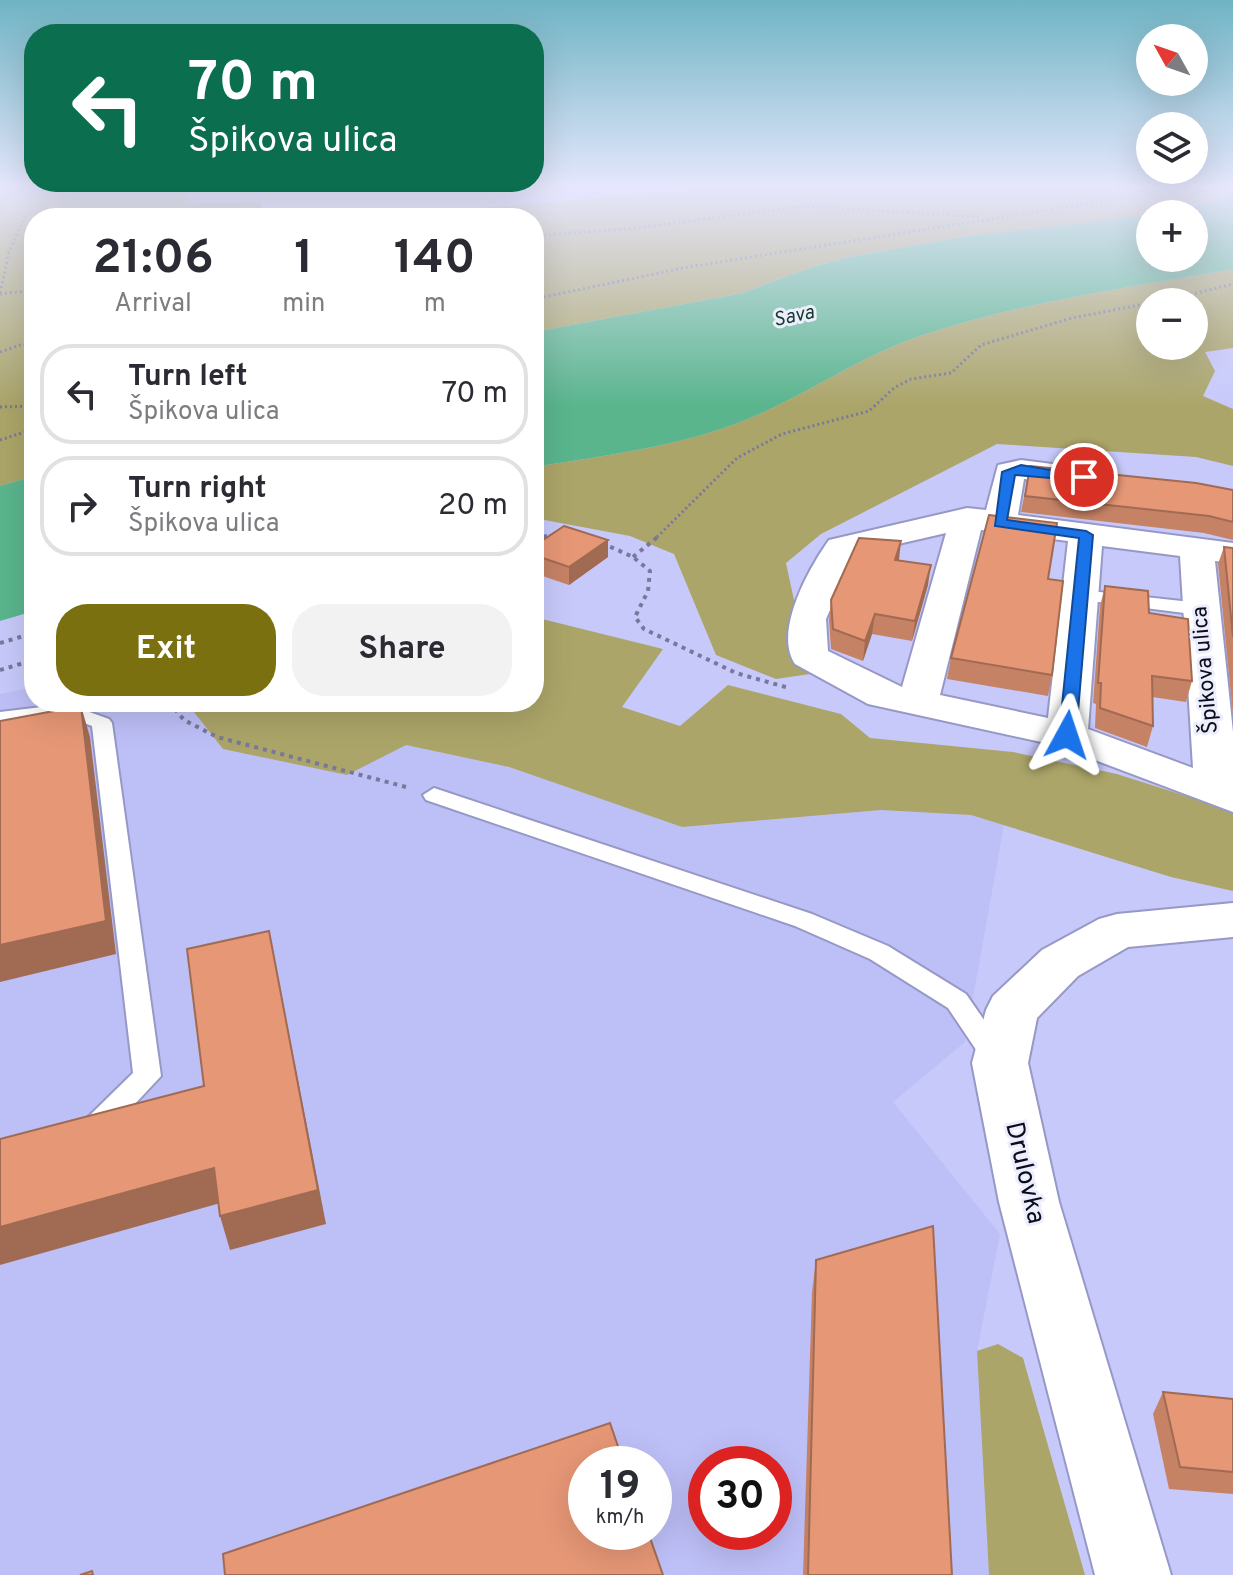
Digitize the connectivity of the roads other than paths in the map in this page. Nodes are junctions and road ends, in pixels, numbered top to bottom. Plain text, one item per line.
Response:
1 (1115, 480) edge
2 (983, 521) junction
3 (1086, 535) junction
4 (1215, 551) edge
5 (1081, 595) junction
6 (1200, 609) junction
7 (918, 704) junction
8 (50, 712) edge
9 (72, 712) edge
10 (0, 718) edge
11 (1067, 735) junction
12 (434, 795) road end
13 (1225, 795) edge
14 (1233, 920) edge
15 (1000, 1063) junction
16 (70, 1135) edge
17 (1133, 1575) edge

1 - 2 street
2 - 3 street, Špikova ulica
2 - 7 street
2 - 7 street, Špikova ulica
3 - 4 street, Špikova ulica
3 - 5 street
4 - 6 street, Špikova ulica
5 - 6 lane
5 - 11 street
6 - 13 street, Špikova ulica
7 - 11 street, Špikova ulica
8 - 10 lane
9 - 16 lane
11 - 13 street, Špikova ulica
12 - 15 lane
14 - 15 street, Drulovka
15 - 17 street, Drulovka

